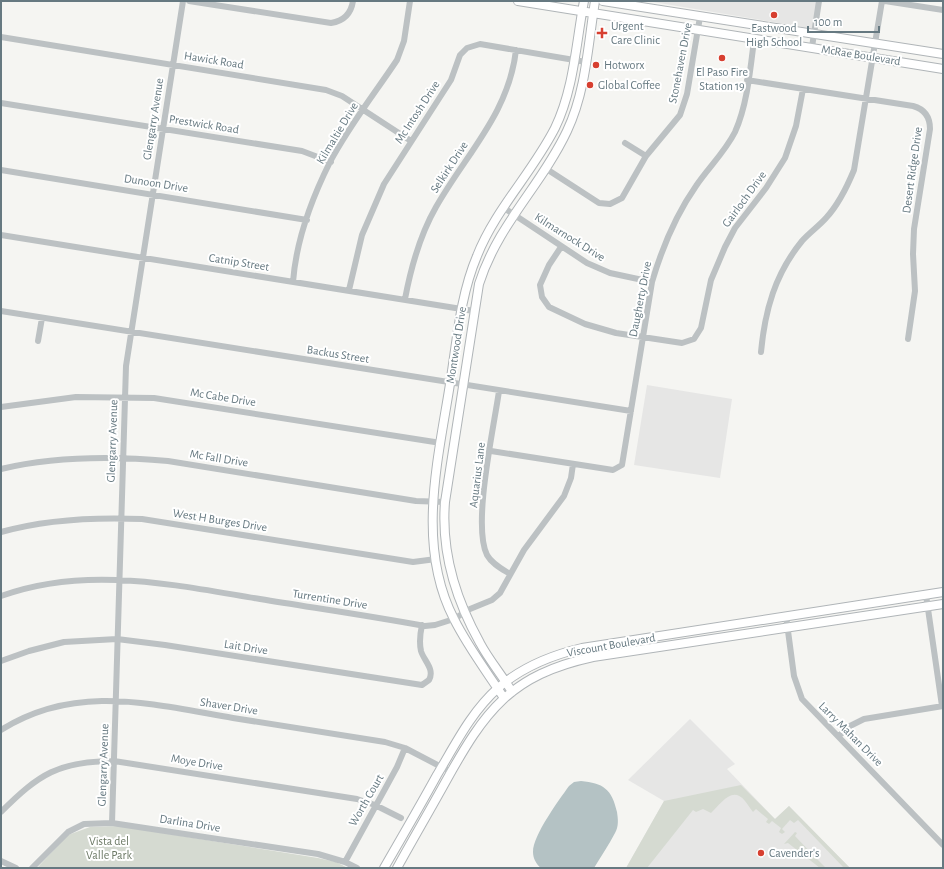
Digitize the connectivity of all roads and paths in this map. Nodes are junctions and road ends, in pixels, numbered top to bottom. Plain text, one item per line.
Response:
1 (183, 1) edge
2 (189, 1) edge
3 (353, 1) edge
4 (410, 1) edge
5 (518, 1) edge
6 (584, 1) edge
7 (595, 1) edge
8 (603, 1) edge
9 (819, 1) edge
10 (883, 1) edge
11 (928, 4) edge
12 (646, 8) junction
13 (943, 10) edge
14 (582, 11) junction
15 (593, 12) junction
16 (700, 17) junction
17 (643, 20) junction
18 (726, 20) junction
19 (756, 25) junction
20 (698, 29) junction
21 (724, 33) junction
22 (814, 34) junction
23 (1, 37) edge
24 (754, 38) junction
25 (875, 43) junction
26 (812, 47) junction
27 (516, 50) junction
28 (943, 54) edge
29 (873, 58) junction
30 (574, 60) junction
31 (586, 62) junction
32 (173, 64) junction
33 (943, 69) edge
34 (747, 80) junction
35 (803, 89) junction
36 (866, 98) junction
37 (1, 103) edge
38 (363, 109) junction
39 (163, 129) junction
40 (411, 141) junction
41 (625, 143) dead end
42 (646, 156) junction
43 (330, 162) junction
44 (545, 168) junction
45 (1, 170) edge
46 (153, 193) junction
47 (504, 208) junction
48 (514, 215) junction
49 (307, 220) junction
50 (1, 235) edge
51 (561, 247) junction
52 (143, 257) junction
53 (293, 282) junction
54 (652, 282) junction
55 (349, 290) junction
56 (405, 299) junction
57 (462, 309) junction
58 (1, 311) edge
59 (474, 311) junction
60 (42, 318) junction
61 (131, 332) junction
62 (643, 338) junction
63 (908, 339) dead end
64 (38, 341) dead end
65 (761, 352) dead end
66 (450, 383) junction
67 (463, 384) junction
68 (499, 391) junction
69 (124, 397) junction
70 (1, 407) edge
71 (631, 411) junction
72 (441, 443) junction
73 (491, 451) junction
74 (123, 458) junction
75 (573, 464) junction
76 (1, 469) edge
77 (433, 501) junction
78 (445, 502) junction
79 (121, 518) junction
80 (1, 532) edge
81 (436, 559) junction
82 (510, 574) junction
83 (119, 579) junction
84 (943, 592) edge
85 (926, 594) junction
86 (1, 596) edge
87 (943, 604) edge
88 (927, 607) junction
89 (464, 613) junction
90 (786, 616) junction
91 (454, 619) junction
92 (422, 625) junction
93 (788, 628) junction
94 (694, 630) junction
95 (117, 640) junction
96 (696, 641) junction
97 (599, 645) junction
98 (601, 656) junction
99 (1, 661) edge
100 (506, 682) junction
101 (498, 689) junction
102 (512, 692) junction
103 (504, 698) junction
104 (116, 700) junction
105 (942, 706) edge
106 (1, 730) edge
107 (839, 736) junction
108 (405, 748) junction
109 (114, 762) junction
110 (442, 767) junction
111 (451, 772) junction
112 (375, 805) junction
113 (1, 812) edge
114 (401, 818) dead end
115 (112, 822) junction
116 (943, 845) edge
117 (1, 861) edge
118 (345, 862) junction
119 (16, 868) edge
120 (32, 868) edge
121 (357, 868) edge
122 (384, 868) edge
123 (397, 868) edge

1 - 32 street, Glengarry Avenue
2 - 3 street
4 - 38 street, Kilmaltie Drive
5 - 14 main road, McRae Boulevard
6 - 14 main road, Montwood Drive
7 - 15 main road, Montwood Drive
8 - 12 main road, McRae Boulevard
9 - 22 street
10 - 11 street
10 - 25 street
11 - 13 street
12 - 16 main road, McRae Boulevard
12 - 17 main road
14 - 15 main road, McRae Boulevard
14 - 30 main road, Montwood Drive
15 - 17 main road, McRae Boulevard
15 - 31 main road, Montwood Drive
16 - 18 main road, McRae Boulevard
16 - 20 street, Stonehaven Drive
17 - 20 main road, McRae Boulevard
18 - 19 main road, McRae Boulevard
18 - 21 main road
19 - 22 main road, McRae Boulevard
19 - 24 street, Daugherty Drive
20 - 21 main road, McRae Boulevard
20 - 42 street, Stonehaven Drive
21 - 24 main road, McRae Boulevard
22 - 25 main road, McRae Boulevard
22 - 26 street
23 - 32 street, Hawick Road
24 - 26 main road, McRae Boulevard
24 - 34 street, Daugherty Drive
25 - 28 main road, McRae Boulevard
25 - 29 street
26 - 29 main road, McRae Boulevard
27 - 30 street, Mc Intosh Drive
27 - 40 street, Mc Intosh Drive
27 - 56 street, Selkirk Drive
29 - 33 main road, McRae Boulevard
29 - 36 street
30 - 31 street, Mc Intosh Drive
30 - 47 main road, Montwood Drive
31 - 44 main road, Montwood Drive
32 - 38 street, Hawick Road
32 - 39 street, Glengarry Avenue
34 - 35 street, Desert Ridge Drive
34 - 54 street, Daugherty Drive
35 - 36 street, Desert Ridge Drive
35 - 62 street, Gairloch Drive
36 - 63 street, Desert Ridge Drive
36 - 65 street
37 - 39 street, Prestwick Road
38 - 40 street, Hawick Road
38 - 43 street, Kilmaltie Drive
39 - 43 street, Prestwick Road
39 - 46 street, Glengarry Avenue
40 - 55 street, Mc Intosh Drive
41 - 42 street
42 - 44 street, Stonehaven Drive
43 - 49 street, Kilmaltie Drive
44 - 48 main road, Montwood Drive
45 - 46 street, Dunoon Drive
46 - 49 street, Dunoon Drive
46 - 52 street, Glengarry Avenue
47 - 48 street, Kilmarnock Drive
47 - 57 main road, Montwood Drive
48 - 51 street, Kilmarnock Drive
48 - 59 main road, Montwood Drive
49 - 53 street, Kilmaltie Drive
50 - 52 street, Catnip Street
51 - 54 street, Kilmarnock Drive
51 - 62 street, Gairloch Drive
52 - 53 street, Catnip Street
52 - 61 street, Glengarry Avenue
53 - 55 street, Catnip Street
54 - 62 street, Daugherty Drive
55 - 56 street, Catnip Street
56 - 57 street, Catnip Street
57 - 59 street, Catnip Street
57 - 66 main road, Montwood Drive
58 - 60 street, Backus Street
59 - 67 main road, Montwood Drive
60 - 61 street, Backus Street
60 - 64 street
61 - 66 street, Backus Street
61 - 69 street, Glengarry Avenue
62 - 71 street, Daugherty Drive
66 - 67 street, Backus Street
66 - 72 main road, Montwood Drive
67 - 68 street, Backus Street
67 - 78 main road, Montwood Drive
68 - 71 street, Backus Street
68 - 73 street, Aquarius Lane
69 - 70 street, Mc Cabe Drive
69 - 72 street, Mc Cabe Drive
69 - 74 street, Glengarry Avenue
71 - 75 street, Daugherty Drive
72 - 77 main road, Montwood Drive
73 - 75 street, Daugherty Drive
73 - 82 street, Aquarius Lane
74 - 76 street, Mc Fall Drive
74 - 77 street, Mc Fall Drive
74 - 79 street, Glengarry Avenue
75 - 82 street, Turrentine Drive
77 - 78 street, Mc Fall Drive
77 - 81 main road, Montwood Drive
78 - 89 main road, Montwood Drive
79 - 80 street, West H Burges Drive
79 - 81 street, West H Burges Drive
79 - 83 street, Glengarry Avenue
81 - 91 main road, Montwood Drive
82 - 89 street, Turrentine Drive
83 - 86 street, Turrentine Drive
83 - 92 street, Turrentine Drive
83 - 95 street, Glengarry Avenue
84 - 85 main road, Viscount Boulevard
85 - 88 street
85 - 90 main road, Viscount Boulevard
87 - 88 main road, Viscount Boulevard
88 - 93 main road, Viscount Boulevard
88 - 105 street
89 - 91 street, Turrentine Drive
89 - 100 main road, Montwood Drive
90 - 93 street, Larry Mahan Drive
90 - 94 main road, Viscount Boulevard
91 - 92 street, Turrentine Drive
91 - 101 main road, Montwood Drive
92 - 95 street, Lait Drive
93 - 96 main road, Viscount Boulevard
93 - 107 street, Larry Mahan Drive
94 - 96 main road
94 - 97 main road, Viscount Boulevard
95 - 99 street, Lait Drive
95 - 104 street, Glengarry Avenue
96 - 98 main road, Viscount Boulevard
97 - 98 main road
97 - 100 main road, Viscount Boulevard
98 - 102 main road, Viscount Boulevard
100 - 101 main road, Viscount Boulevard
100 - 102 main road, Montwood Drive
101 - 103 main road, Montwood Drive
101 - 110 main road, Viscount Boulevard
102 - 103 main road, Viscount Boulevard
103 - 111 main road, Viscount Boulevard
104 - 106 street, Shaver Drive
104 - 108 street, Shaver Drive
104 - 109 street, Glengarry Avenue
105 - 107 street
107 - 116 street, Larry Mahan Drive
108 - 110 street, Shaver Drive
108 - 112 street, Worth Court
109 - 112 street, Moye Drive
109 - 113 street, Moye Drive
109 - 115 street, Glengarry Avenue
110 - 111 street, Shaver Drive
110 - 122 main road, Viscount Boulevard
111 - 123 main road, Viscount Boulevard
112 - 114 street, Moye Drive
112 - 118 street, Worth Court
115 - 118 street, Darlina Drive
115 - 120 street, Darlina Drive
117 - 119 street
118 - 121 street, Darlina Drive

